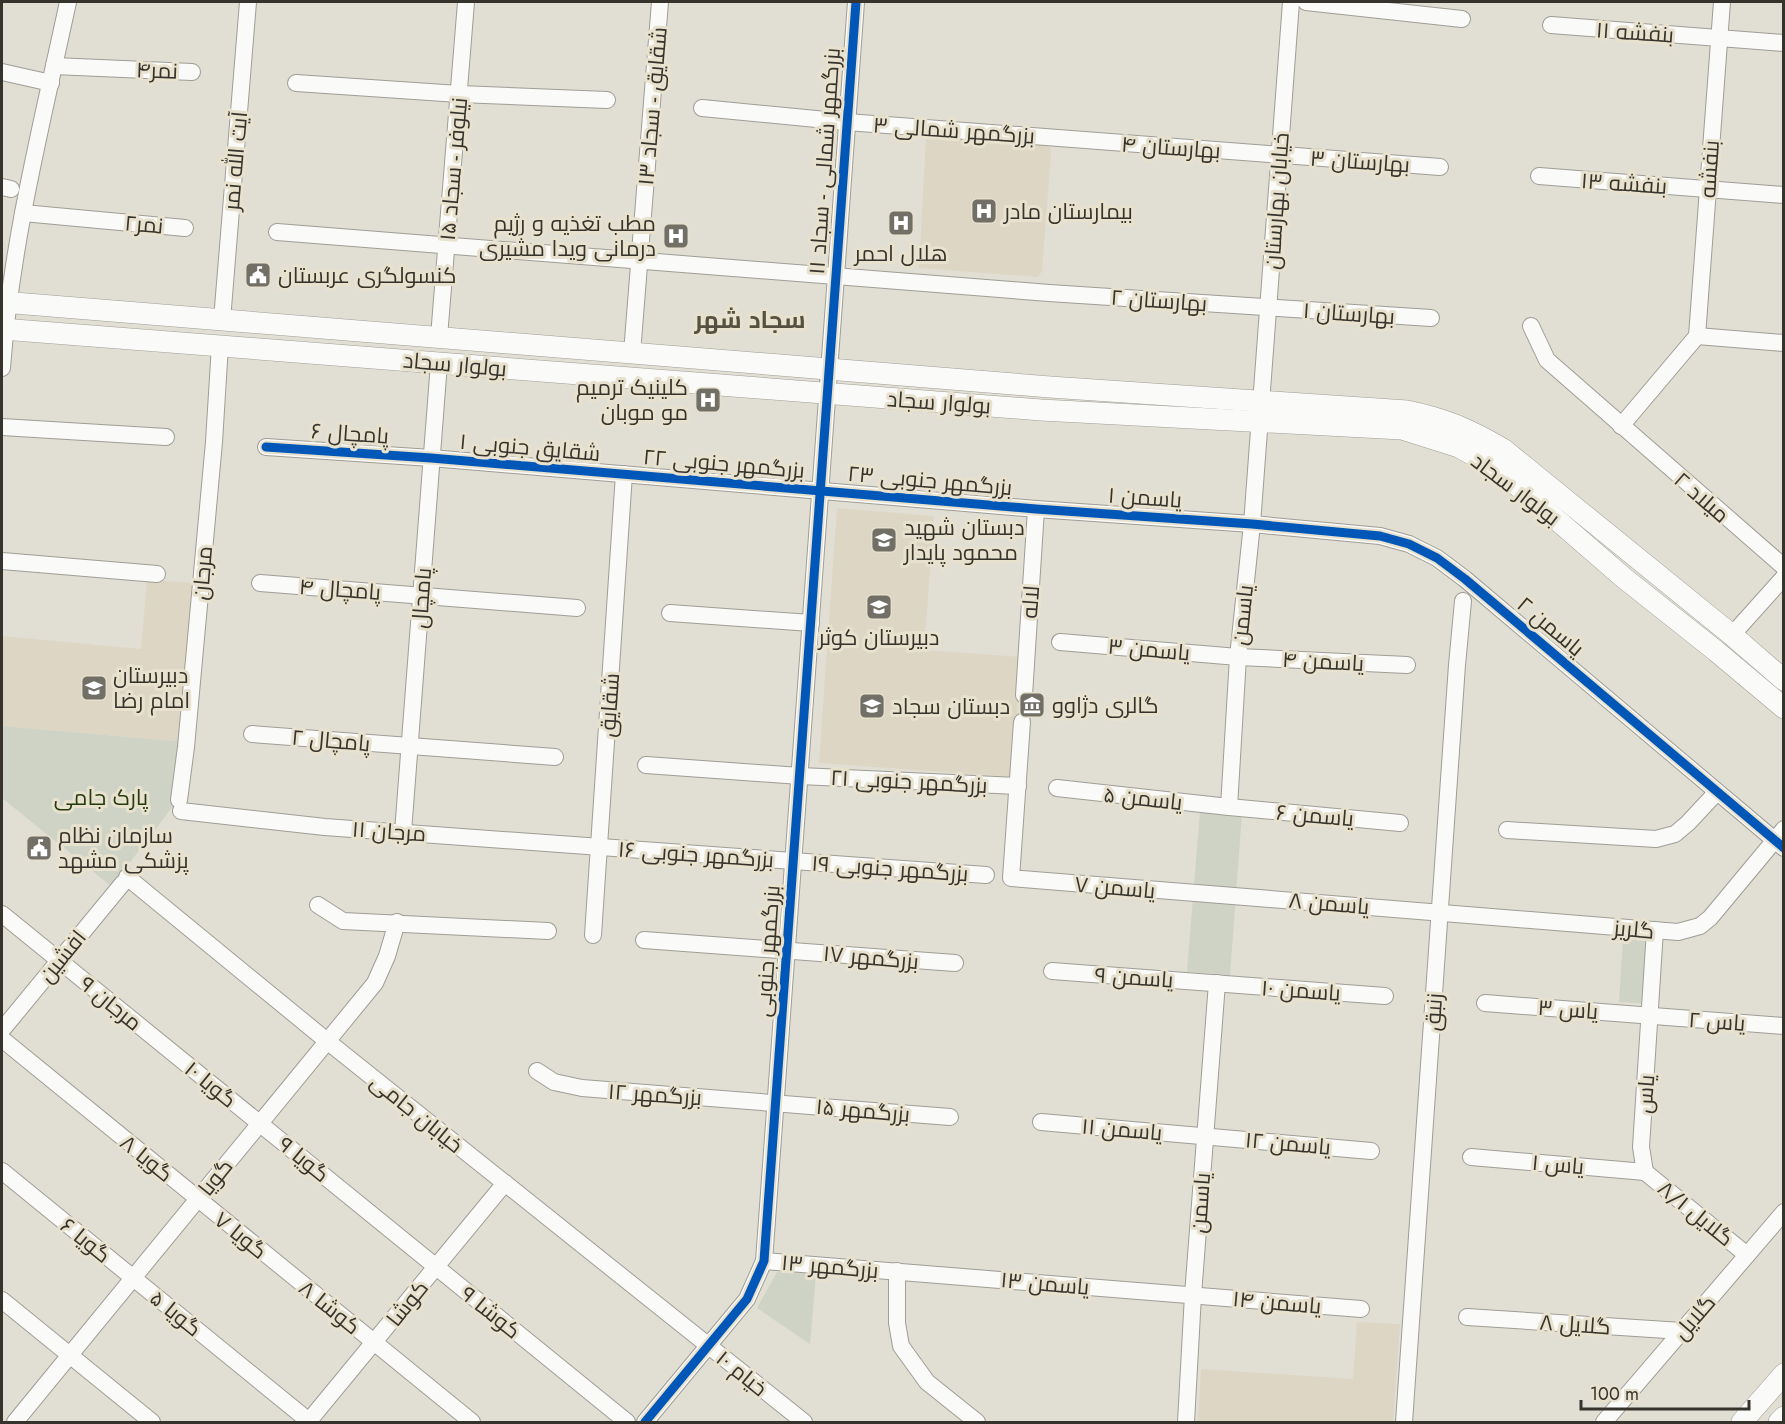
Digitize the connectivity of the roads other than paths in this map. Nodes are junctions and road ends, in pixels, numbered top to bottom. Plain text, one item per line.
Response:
1 (68, 2) edge
2 (248, 2) edge
3 (466, 2) edge
4 (660, 2) edge
5 (856, 2) edge
6 (1291, 2) edge
7 (1306, 2) edge
8 (1722, 2) edge
9 (1462, 19) dead end
10 (1551, 26) dead end
11 (1719, 38) junction
12 (1784, 43) edge
13 (2, 72) edge
14 (192, 72) dead end
15 (53, 74) junction
16 (296, 83) dead end
17 (459, 94) junction
18 (607, 100) dead end
19 (702, 108) dead end
20 (847, 122) junction
21 (1062, 139) joint
22 (1280, 155) junction
23 (1440, 167) dead end
24 (1539, 176) dead end
25 (1708, 189) junction
26 (1784, 195) edge
27 (23, 213) junction
28 (185, 228) dead end
29 (277, 232) dead end
30 (447, 246) junction
31 (640, 261) junction
32 (835, 276) junction
33 (5, 302) edge
34 (1268, 308) junction
35 (1431, 318) dead end
36 (222, 320) junction
37 (1531, 326) dead end
38 (3, 330) edge
39 (1697, 336) junction
40 (439, 338) junction
41 (1784, 343) edge
42 (220, 345) junction
43 (632, 353) junction
44 (439, 363) junction
45 (2, 368) edge
46 (828, 369) junction
47 (827, 393) junction
48 (1261, 400) junction
49 (1259, 422) junction
50 (1621, 426) junction
51 (2, 427) edge
52 (166, 437) dead end
53 (266, 447) dead end
54 (431, 458) junction
55 (624, 474) junction
56 (820, 491) junction
57 (1036, 509) junction
58 (1252, 524) junction
59 (2, 561) edge
60 (1784, 567) edge
61 (157, 574) dead end
62 (1784, 577) edge
63 (260, 583) dead end
64 (421, 595) junction
65 (1463, 601) dead end
66 (577, 608) dead end
67 (670, 613) dead end
68 (811, 623) junction
69 (1732, 635) junction
70 (1060, 642) dead end
71 (1238, 657) junction
72 (1407, 665) dead end
73 (1784, 680) edge
74 (1024, 695) dead end
75 (1784, 708) edge
76 (1022, 722) dead end
77 (252, 734) dead end
78 (410, 747) junction
79 (555, 757) dead end
80 (646, 765) dead end
81 (800, 776) junction
82 (1018, 786) junction
83 (1057, 788) dead end
84 (1716, 793) junction
85 (180, 806) joint
86 (1229, 807) junction
87 (1400, 823) dead end
88 (1507, 830) dead end
89 (403, 832) junction
90 (1780, 839) edge
91 (599, 847) junction
92 (793, 861) junction
93 (986, 875) dead end
94 (125, 880) joint
95 (1218, 894) joint
96 (318, 905) dead end
97 (1440, 913) junction
98 (2, 914) edge
99 (397, 922) junction
100 (1655, 930) junction
101 (548, 931) dead end
102 (593, 935) dead end
103 (644, 940) dead end
104 (787, 950) junction
105 (59, 960) junction
106 (955, 963) dead end
107 (1052, 971) dead end
108 (1216, 983) junction
109 (1385, 996) dead end
110 (1485, 1003) dead end
111 (1650, 1016) junction
112 (1784, 1026) edge
113 (2, 1030) edge
114 (2, 1039) edge
115 (327, 1041) junction
116 (162, 1045) joint
117 (537, 1071) dead end
118 (776, 1103) junction
119 (950, 1117) dead end
120 (1041, 1122) dead end
121 (259, 1123) junction
122 (1204, 1136) junction
123 (1371, 1150) dead end
124 (1471, 1157) dead end
125 (2, 1171) edge
126 (1645, 1172) junction
127 (505, 1183) junction
128 (198, 1199) junction
129 (1784, 1212) edge
130 (1747, 1255) junction
131 (764, 1261) junction
132 (436, 1267) junction
133 (285, 1270) joint
134 (897, 1271) junction
135 (133, 1278) junction
136 (1193, 1295) junction
137 (2, 1300) edge
138 (1361, 1309) dead end
139 (1467, 1317) dead end
140 (1682, 1331) junction
141 (374, 1343) junction
142 (709, 1346) junction
143 (70, 1356) junction
144 (1784, 1374) edge
145 (1784, 1417) edge
146 (15, 1422) edge
147 (152, 1422) edge
148 (309, 1422) edge
149 (472, 1422) edge
150 (627, 1422) edge
151 (645, 1422) edge
152 (804, 1422) edge
153 (977, 1422) edge
154 (1186, 1422) edge
155 (1404, 1422) edge
156 (1604, 1422) edge
157 (1742, 1422) edge
158 (1779, 1422) edge

1 - 15 street
2 - 36 street, آیت الله نمر
3 - 17 street, نیلوفر - سجاد ۱۵
4 - 31 street, شقایق - سجاد ۱۳
5 - 20 street, بزرگمهر شمالی - سجاد ۱۱
6 - 22 street, خیابان بهارستان
7 - 9 street
8 - 11 street, بنفشه
10 - 11 street, بنفشه ۱۱
11 - 12 street, بنفشه ۱۱
11 - 25 street, بنفشه
13 - 15 street, نمر۴
14 - 15 street, نمر۴
15 - 27 street
16 - 17 street
17 - 18 street
17 - 30 street, نیلوفر - سجاد ۱۵
19 - 20 street, بزرگمهر شمالی ۳
20 - 21 street, بزرگمهر شمالی ۳
20 - 32 street, بزرگمهر شمالی - سجاد ۱۱
21 - 22 street, بهارستان ۴
22 - 23 street, بهارستان ۳
22 - 34 street, خیابان بهارستان
24 - 25 street, بنفشه ۱۳
25 - 26 street, بنفشه ۱۳
25 - 39 street, بنفشه
27 - 28 street, نمر۲
27 - 33 street
29 - 30 street, بهارستان ۲
30 - 31 street, بهارستان ۲
30 - 40 street, نیلوفر - سجاد ۱۵
31 - 32 street, بهارستان ۲
31 - 43 street, شقایق - سجاد ۱۳
32 - 34 street, بهارستان ۲
32 - 46 street, بزرگمهر شمالی - سجاد ۱۱
33 - 36 main road, بولوار سجاد
33 - 38 street
34 - 35 street, بهارستان ۱
34 - 48 street, خیابان بهارستان
36 - 40 main road, بولوار سجاد
37 - 50 street, میلاد ۲
38 - 42 main road, بولوار سجاد
38 - 45 street
39 - 41 street
39 - 50 street
40 - 43 main road, بولوار سجاد
42 - 44 main road, بولوار سجاد
42 - 85 street, مرجان
43 - 46 main road, بولوار سجاد
44 - 47 main road, بولوار سجاد
44 - 54 street, پامچال
46 - 47 street, بزرگمهر شمالی - سجاد ۱۱
46 - 48 main road, بولوار سجاد
47 - 49 main road, بولوار سجاد
47 - 56 street, بزرگمهر جنوبی
48 - 49 street, خیابان بهارستان
48 - 69 main road, بولوار سجاد
49 - 58 street, یاسمن
49 - 75 main road, بولوار سجاد
50 - 60 street, میلاد ۲
51 - 52 street
53 - 54 street, پامچال ۶
54 - 55 street, شقایق جنوبی ۱
54 - 64 street, پامچال
55 - 56 street, بزرگمهر جنوبی ۲۲
55 - 91 street, شقایق
56 - 57 street, بزرگمهر جنوبی ۲۳
56 - 68 street, بزرگمهر جنوبی
57 - 58 street, یاسمن ۱
57 - 74 street, لاله
58 - 71 street, یاسمن
58 - 84 street, یاسمن ۲
59 - 61 street
62 - 69 street
63 - 64 street, پامچال ۴
64 - 66 street, پامچال ۴
64 - 78 street, پامچال
65 - 97 street, زنبق
67 - 68 street
68 - 81 street, بزرگمهر جنوبی
69 - 73 main road, بولوار سجاد
70 - 71 street, یاسمن ۳
71 - 72 street, یاسمن ۴
71 - 86 street, یاسمن
76 - 82 street
77 - 78 street, پامچال ۲
78 - 79 street, پامچال ۲
78 - 89 street, پامچال
80 - 81 street, بزرگمهر جنوبی ۲۱
81 - 82 street, بزرگمهر جنوبی ۲۱
81 - 92 street, بزرگمهر جنوبی
82 - 95 street, یاسمن ۷
83 - 86 street, یاسمن ۵
84 - 88 street
84 - 90 street, یاسمن ۲
85 - 89 street, مرجان ۱۱
86 - 87 street, یاسمن ۶
89 - 91 street, مرجان ۱۱
90 - 100 street, گلریز
91 - 92 street, بزرگمهر جنوبی ۱۶
91 - 102 street, شقایق
92 - 93 street, بزرگمهر جنوبی ۱۹
92 - 104 street, بزرگمهر جنوبی
94 - 105 street, افشین
94 - 115 street, خیابان جامی
95 - 97 street, یاسمن ۸
96 - 99 street
97 - 100 street, گلریز
97 - 155 street, زنبق
98 - 105 street, مرجان ۹
99 - 101 street
99 - 115 street, گویا
100 - 111 street, یاس
103 - 104 street, بزرگمهر ۱۷
104 - 106 street, بزرگمهر ۱۷
104 - 118 street, بزرگمهر جنوبی
105 - 113 street, افشین
105 - 116 street, مرجان ۹
107 - 108 street, یاسمن ۹
108 - 109 street, یاسمن ۱۰
108 - 122 street, یاسمن
110 - 111 street, یاس ۳
111 - 112 street, یاس ۲
111 - 126 street, یاس
114 - 128 street, گویا ۸
115 - 121 street, گویا
115 - 127 street, خیابان جامی
116 - 121 street, گویا ۱۰
117 - 118 street, بزرگمهر ۱۲
118 - 119 street, بزرگمهر ۱۵
118 - 131 street, بزرگمهر جنوبی
120 - 122 street, یاسمن ۱۱
121 - 128 street, گویا
121 - 132 street, گویا ۹
122 - 123 street, یاسمن ۱۲
122 - 136 street, یاسمن
124 - 126 street, یاس ۱
125 - 135 street, گویا ۶
126 - 130 street, گلایل ۸/۱
127 - 132 street, کوشا
127 - 142 street, خیابان جامی
128 - 133 street, گویا ۷
128 - 135 street, گویا
129 - 130 street, گلایل
130 - 140 street, گلایل
131 - 134 street, بزرگمهر ۱۳
131 - 142 street, بزرگمهر جنوبی
132 - 141 street, کوشا
132 - 150 street, کوشا ۹
133 - 141 street, کوشا ۸
134 - 136 street, یاسمن ۱۳
134 - 153 street
135 - 143 street, گویا
135 - 148 street, گویا ۵
136 - 138 street, یاسمن ۱۴
136 - 154 street, یاسمن
137 - 143 street
139 - 140 street, گلایل ۸
140 - 156 street, گلایل
141 - 148 street, کوشا
141 - 149 street, کوشا ۸
142 - 151 street, بزرگمهر جنوبی
142 - 152 street, خیام ۱۰
143 - 146 street, گویا
143 - 147 street
144 - 157 main road
145 - 158 main road

